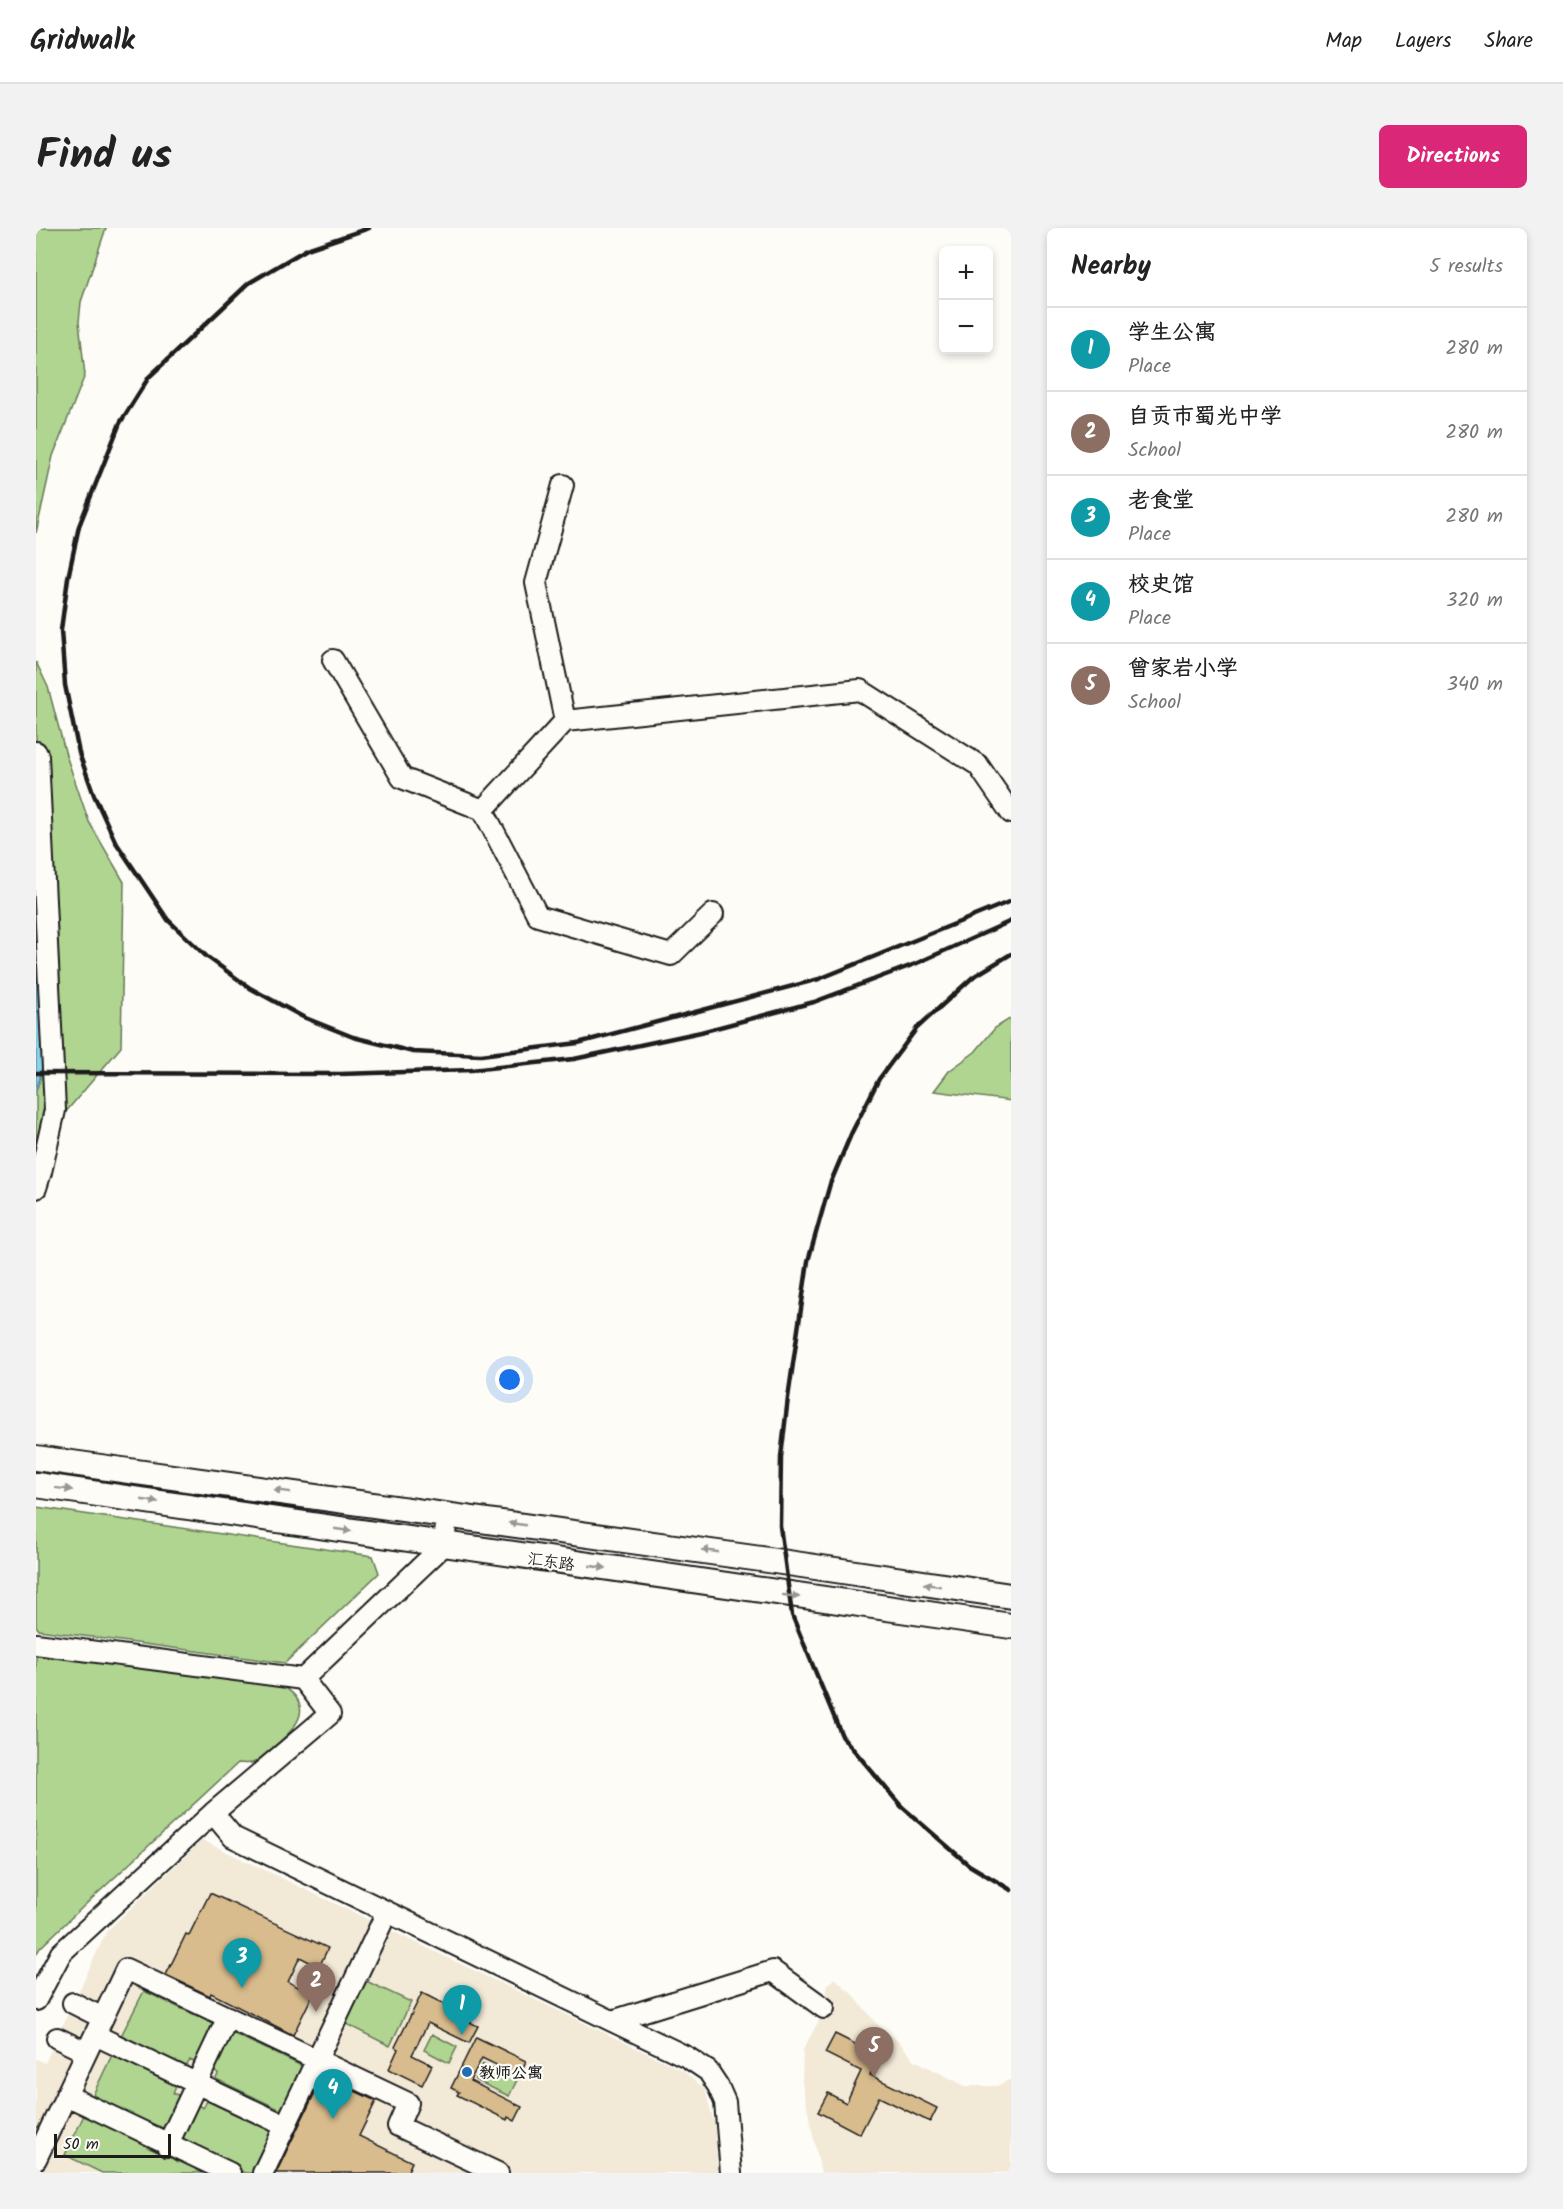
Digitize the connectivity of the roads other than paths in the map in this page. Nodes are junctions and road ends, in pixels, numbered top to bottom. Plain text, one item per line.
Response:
1 (562, 485) dead end
2 (333, 660) dead end
3 (565, 721) junction
4 (36, 752) edge
5 (483, 810) junction
6 (1011, 813) edge
7 (713, 914) dead end
8 (36, 1188) edge
9 (36, 1458) edge
10 (36, 1485) edge
11 (447, 1514) junction
12 (444, 1545) junction
13 (1011, 1586) edge
14 (971, 1591) junction
15 (1011, 1596) edge
16 (1011, 1626) edge
17 (36, 1644) edge
18 (303, 1679) junction
19 (213, 1813) junction
20 (387, 1912) junction
21 (36, 2000) edge
22 (74, 2003) dead end
23 (824, 2008) dead end
24 (228, 2017) junction
25 (612, 2021) junction
26 (95, 2035) junction
27 (57, 2038) dead end
28 (317, 2059) junction
29 (66, 2095) junction
30 (286, 2126) junction
31 (167, 2146) dead end
32 (36, 2158) edge
33 (230, 2173) edge
34 (263, 2173) edge
35 (498, 2173) edge
36 (731, 2173) edge

1 - 3 street
2 - 5 street
3 - 5 street
3 - 6 street
4 - 8 street
5 - 7 street
11 -> 9 main road, 汇东路
10 -> 12 main road, 汇东路
11 - 12 street
14 -> 11 main road, 汇东路
12 -> 16 main road, 汇东路
12 - 18 street
13 - 14 main road
14 - 15 main road
17 - 18 street
18 - 19 street
19 - 20 street
19 - 21 street
20 - 25 street
20 - 28 street
22 - 26 street
23 - 25 street
24 - 26 street
24 - 28 street
24 - 31 street
25 - 36 street
26 - 27 street
26 - 29 street
26 - 30 street
28 - 30 street
28 - 35 street
29 - 32 street
29 - 33 street
30 - 34 street

